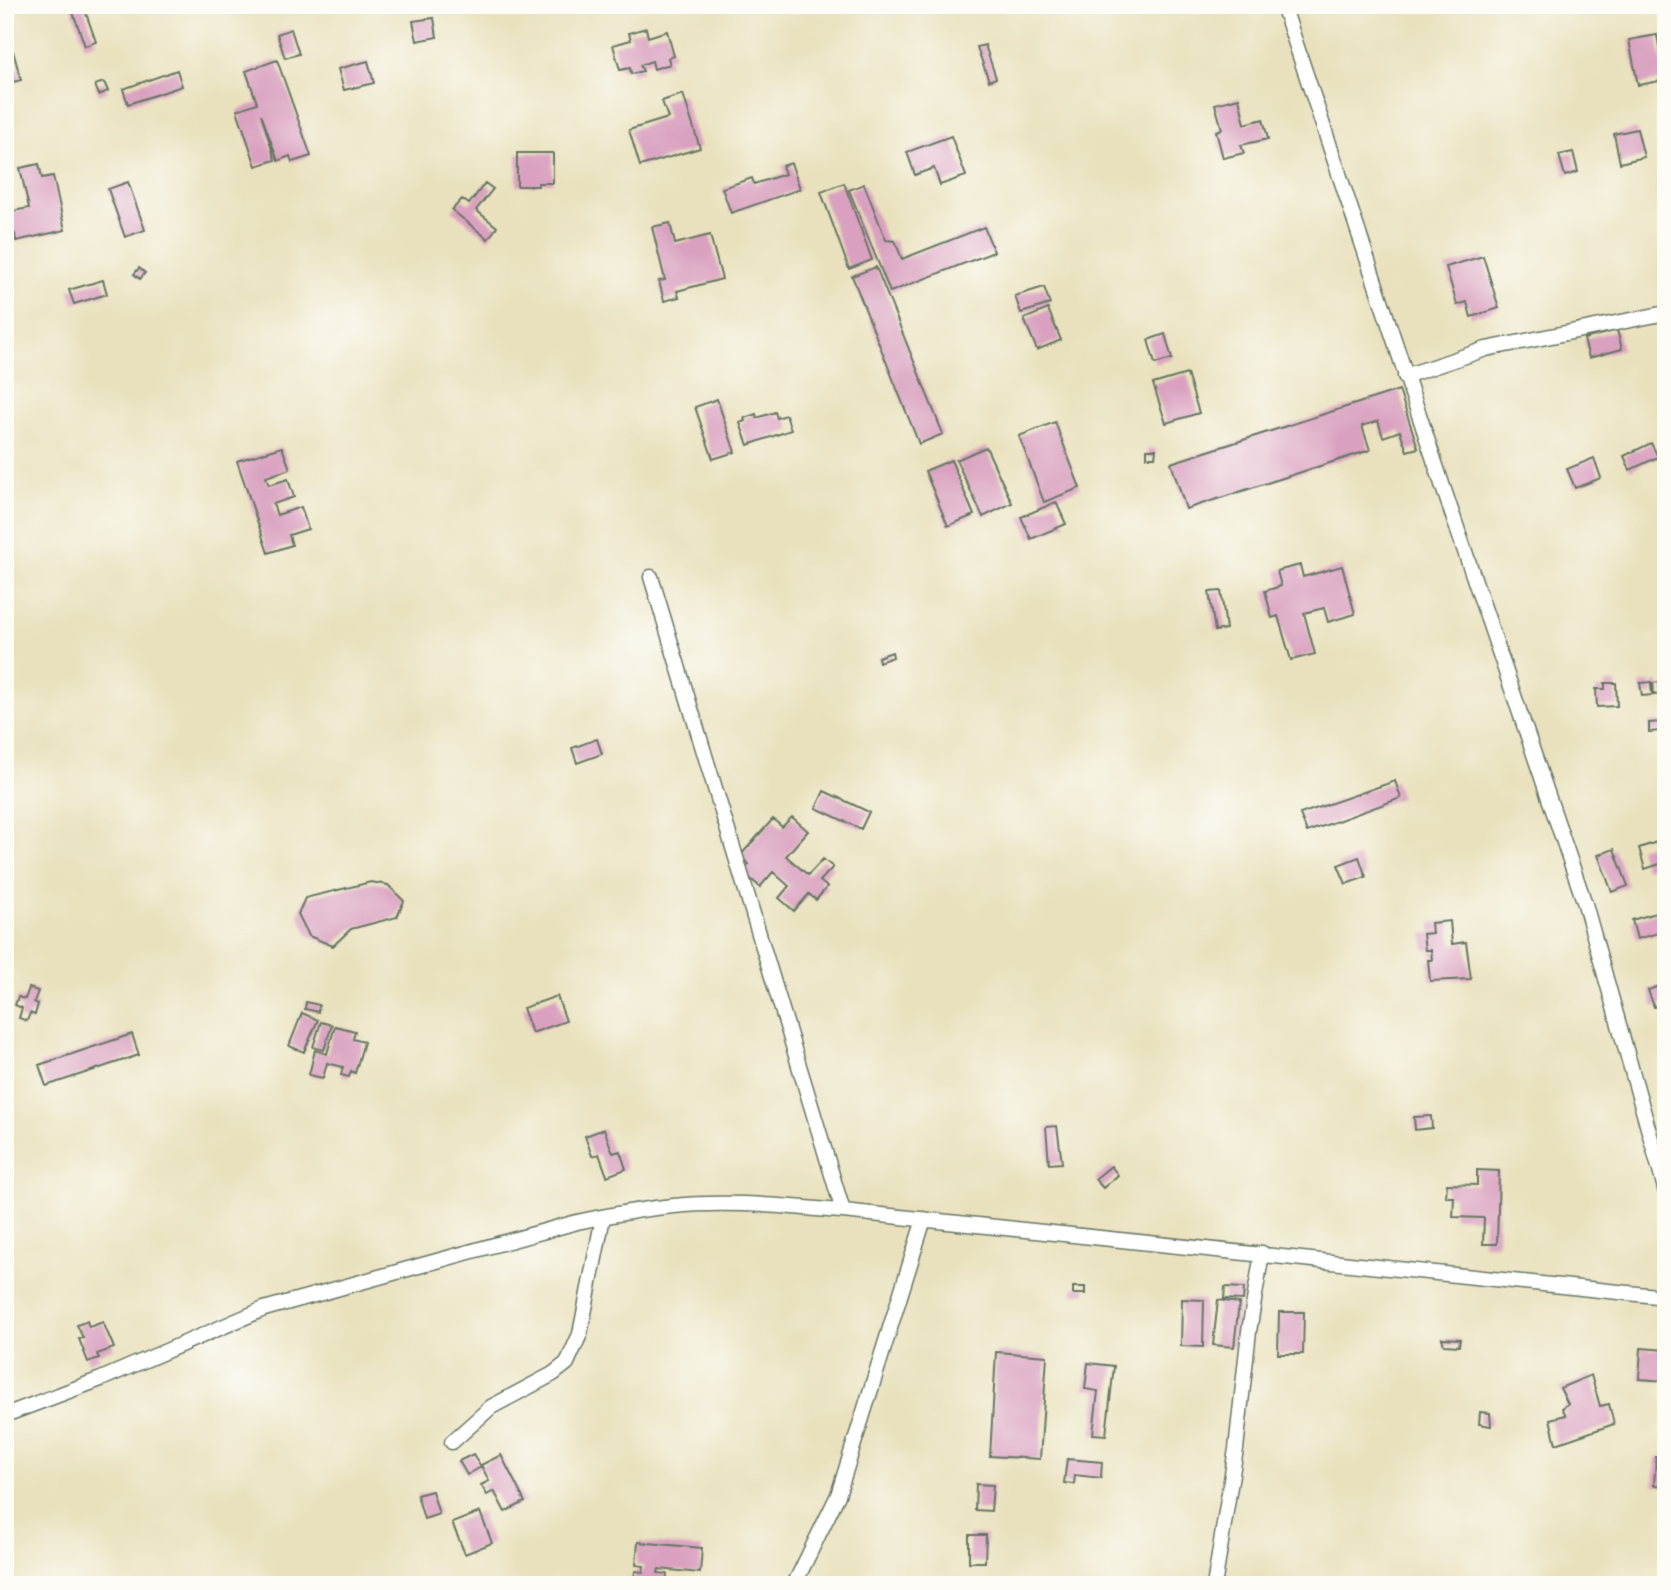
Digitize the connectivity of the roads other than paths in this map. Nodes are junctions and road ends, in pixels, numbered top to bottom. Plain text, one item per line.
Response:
1 (1283, 5) edge
2 (1666, 313) edge
3 (1405, 376) junction
4 (651, 577) dead end
5 (1666, 1192) edge
6 (843, 1211) junction
7 (603, 1217) junction
8 (924, 1219) junction
9 (1262, 1254) junction
10 (1666, 1297) edge
11 (5, 1415) edge
12 (452, 1442) dead end
13 (1215, 1580) dead end
14 (794, 1585) edge

1 - 3 street
2 - 3 street
3 - 5 street
4 - 6 street
6 - 7 street
6 - 8 street
7 - 11 street
7 - 12 street
8 - 9 street
8 - 14 street
9 - 10 street
9 - 13 street

